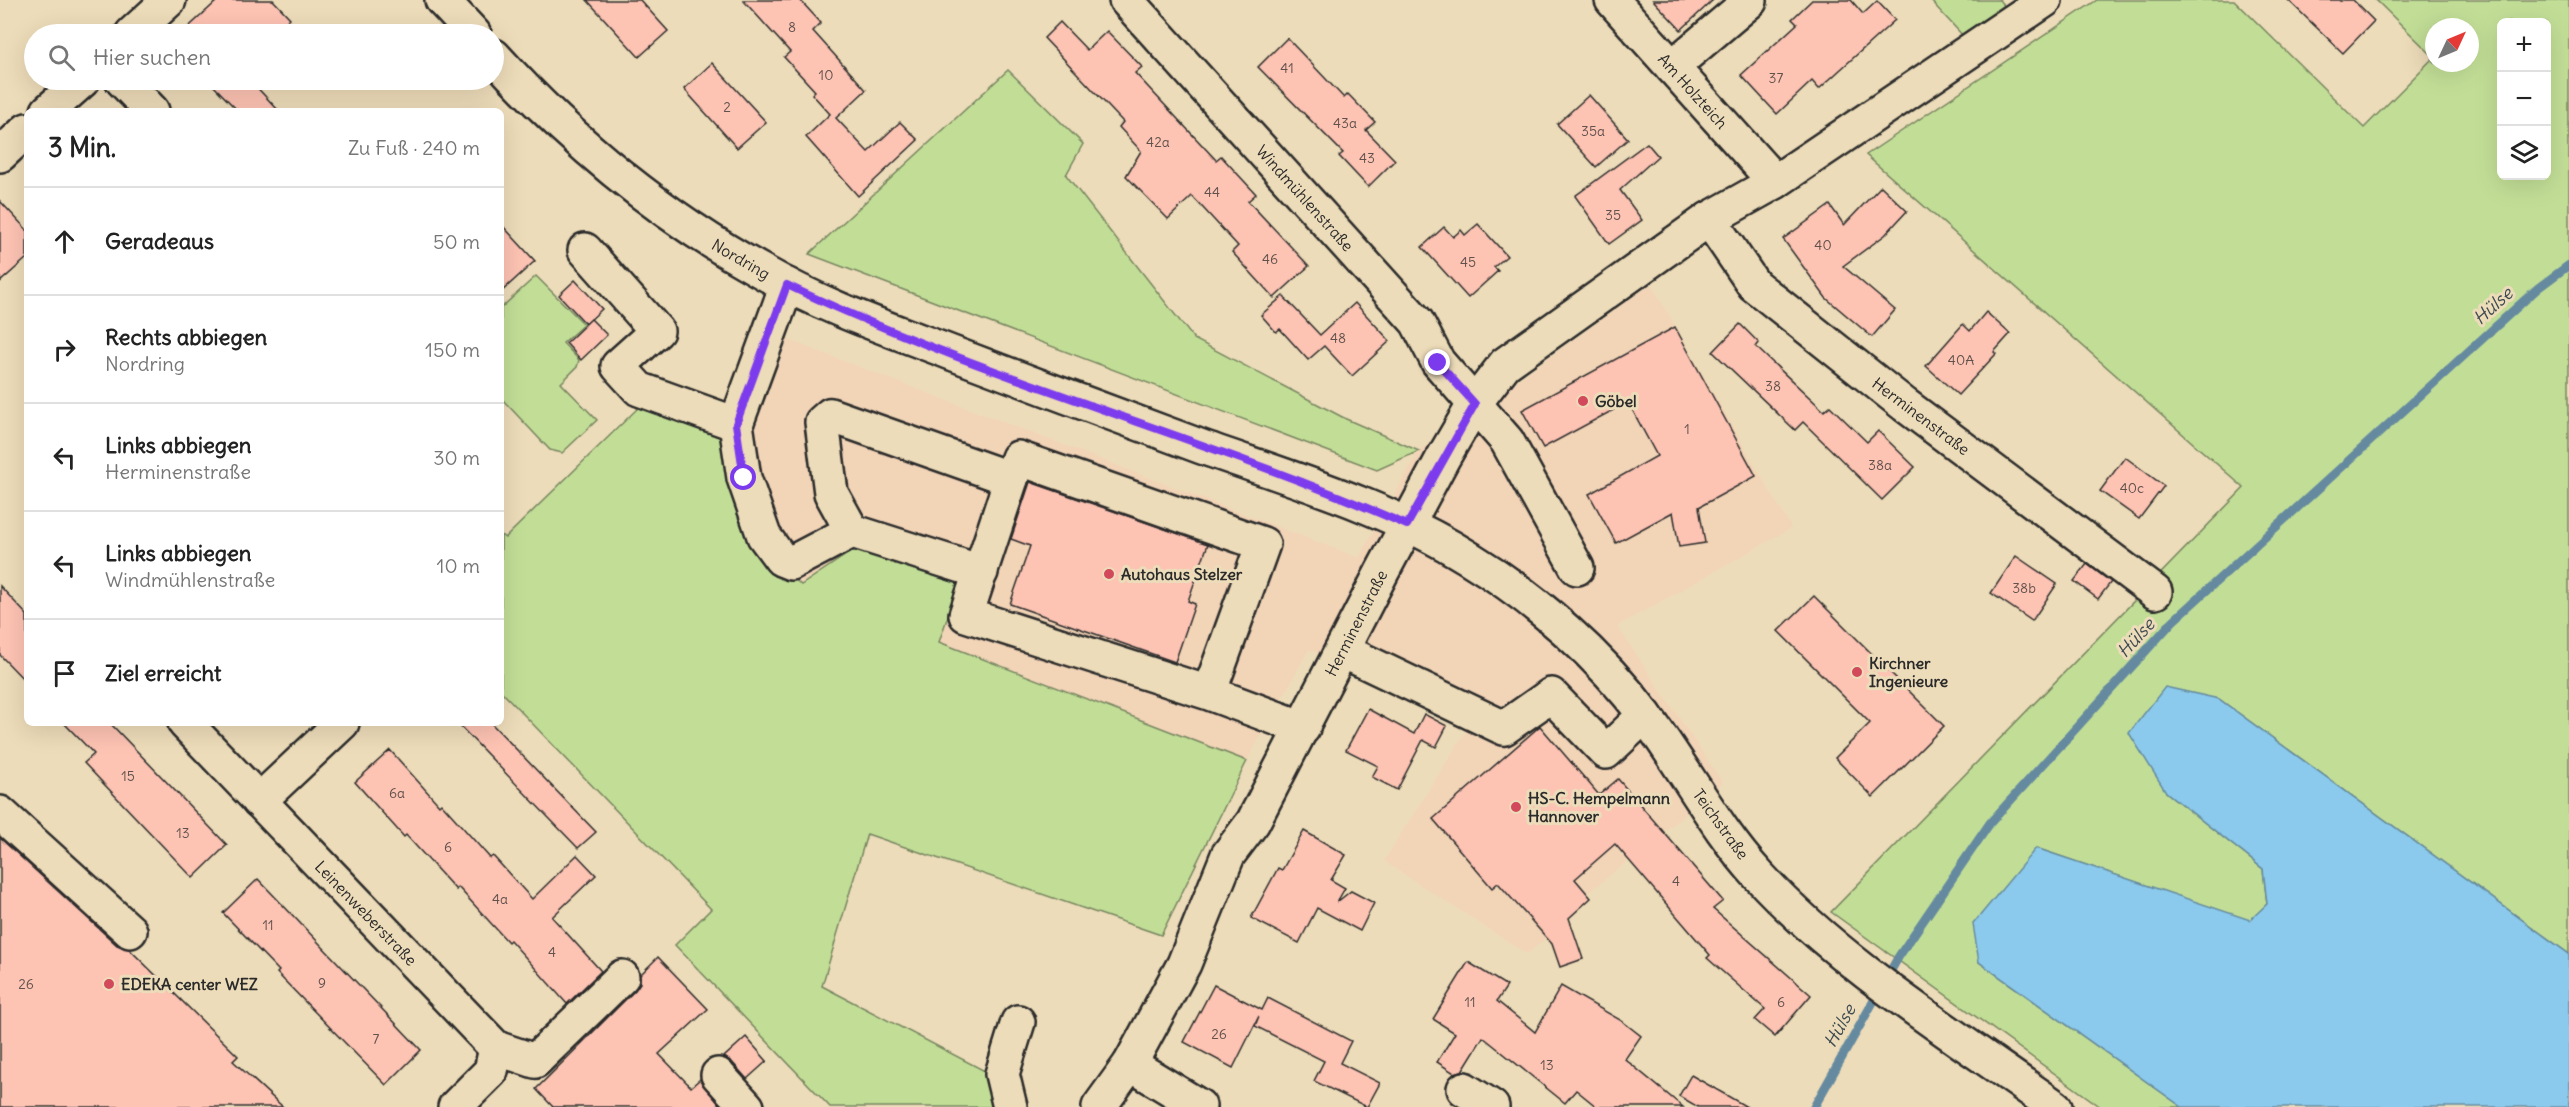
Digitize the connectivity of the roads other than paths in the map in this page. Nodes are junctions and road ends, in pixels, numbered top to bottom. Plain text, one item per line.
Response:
1 (169, 0) edge
2 (442, 0) edge
3 (1126, 0) edge
4 (1612, 0) edge
5 (2045, 0) edge
6 (1750, 1) edge
7 (143, 24) edge
8 (465, 24) edge
9 (504, 66) edge
10 (1671, 67) junction
11 (72, 90) edge
12 (132, 90) edge
13 (51, 108) edge
14 (149, 108) edge
15 (1774, 182) junction
16 (1708, 219) junction
17 (585, 250) dead end
18 (787, 285) junction
19 (1475, 404) junction
20 (736, 424) junction
21 (1011, 479) junction
22 (1407, 525) junction
23 (852, 531) junction
24 (1577, 568) dead end
25 (981, 572) junction
26 (2155, 592) dead end
27 (1343, 651) junction
28 (1209, 693) junction
29 (1645, 715) junction
30 (188, 726) edge
31 (339, 726) edge
32 (1303, 728) junction
33 (259, 801) junction
34 (0, 813) edge
35 (130, 931) dead end
36 (622, 977) dead end
37 (1018, 1022) dead end
38 (496, 1048) junction
39 (1130, 1064) junction
40 (718, 1076) dead end
41 (1464, 1089) dead end
42 (1199, 1106) edge
43 (455, 1107) edge
44 (747, 1107) edge
45 (1011, 1107) edge
46 (1099, 1107) edge
47 (1492, 1107) edge
48 (2055, 1107) edge

1 - 7 street
2 - 8 street
3 - 19 street, Windmühlenstraße
4 - 10 street, Am Holzteich
5 - 15 street, Herminenstraße
6 - 10 street
9 - 18 street, Nordring
10 - 15 street, Am Holzteich
11 - 13 street
12 - 14 street
15 - 16 street, Herminenstraße
16 - 19 street, Herminenstraße
16 - 26 street, Herminenstraße
17 - 20 street
18 - 20 street
18 - 22 street, Nordring
19 - 22 street, Herminenstraße
19 - 24 street, Windmühlenstraße
20 - 23 street
21 - 23 street
21 - 25 street
21 - 28 street
22 - 27 street, Herminenstraße
22 - 29 street, Teichstraße
23 - 25 street
25 - 28 street
27 - 29 street
27 - 32 street, Herminenstraße
28 - 32 street
29 - 48 street, Teichstraße
30 - 33 street, Leinenweberstraße
31 - 33 street
32 - 39 street, Herminenstraße
33 - 38 street, Leinenweberstraße
34 - 35 street
36 - 38 street
37 - 45 street
38 - 43 street
39 - 42 street
39 - 46 street, Herminenstraße
40 - 44 street
41 - 47 street

